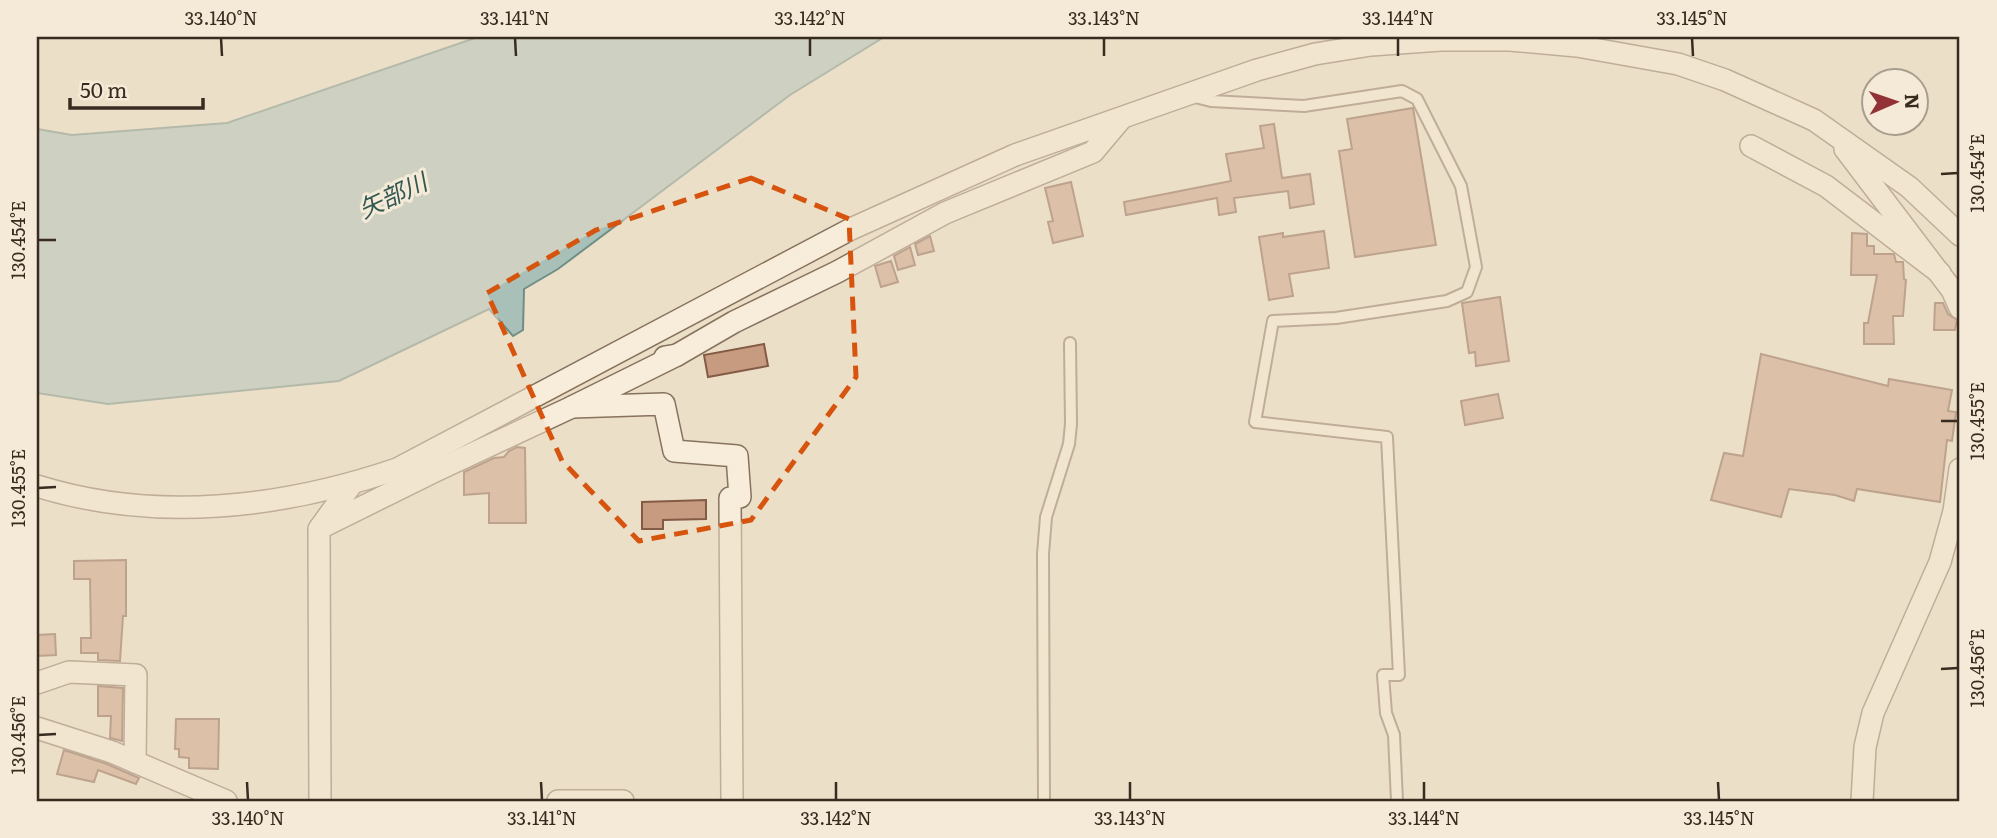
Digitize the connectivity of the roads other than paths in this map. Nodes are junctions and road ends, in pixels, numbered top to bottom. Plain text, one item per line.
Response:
1 (1187, 95) junction
2 (1121, 118) junction
3 (1829, 130) junction
4 (1751, 146) dead end
5 (1960, 235) edge
6 (1940, 273) junction
7 (1960, 308) edge
8 (1070, 343) dead end
9 (677, 355) junction
10 (591, 367) junction
11 (572, 407) junction
12 (1960, 469) edge
13 (37, 485) edge
14 (351, 485) junction
15 (319, 529) junction
16 (37, 683) edge
17 (37, 728) edge
18 (135, 762) junction
19 (226, 801) edge
20 (320, 801) edge
21 (558, 801) edge
22 (623, 801) edge
23 (732, 801) edge
24 (1044, 801) edge
25 (1397, 801) edge
26 (1862, 801) edge

1 - 2 street
1 - 3 street
1 - 25 lane
2 - 9 street
2 - 10 street
3 - 5 street
3 - 6 street
4 - 6 street
6 - 7 street
8 - 24 lane
9 - 10 street
9 - 11 street
10 - 14 street
11 - 15 street
11 - 23 street
12 - 26 street
13 - 14 street
14 - 15 street
15 - 20 street
16 - 18 street
17 - 18 street
18 - 19 street
21 - 22 street

